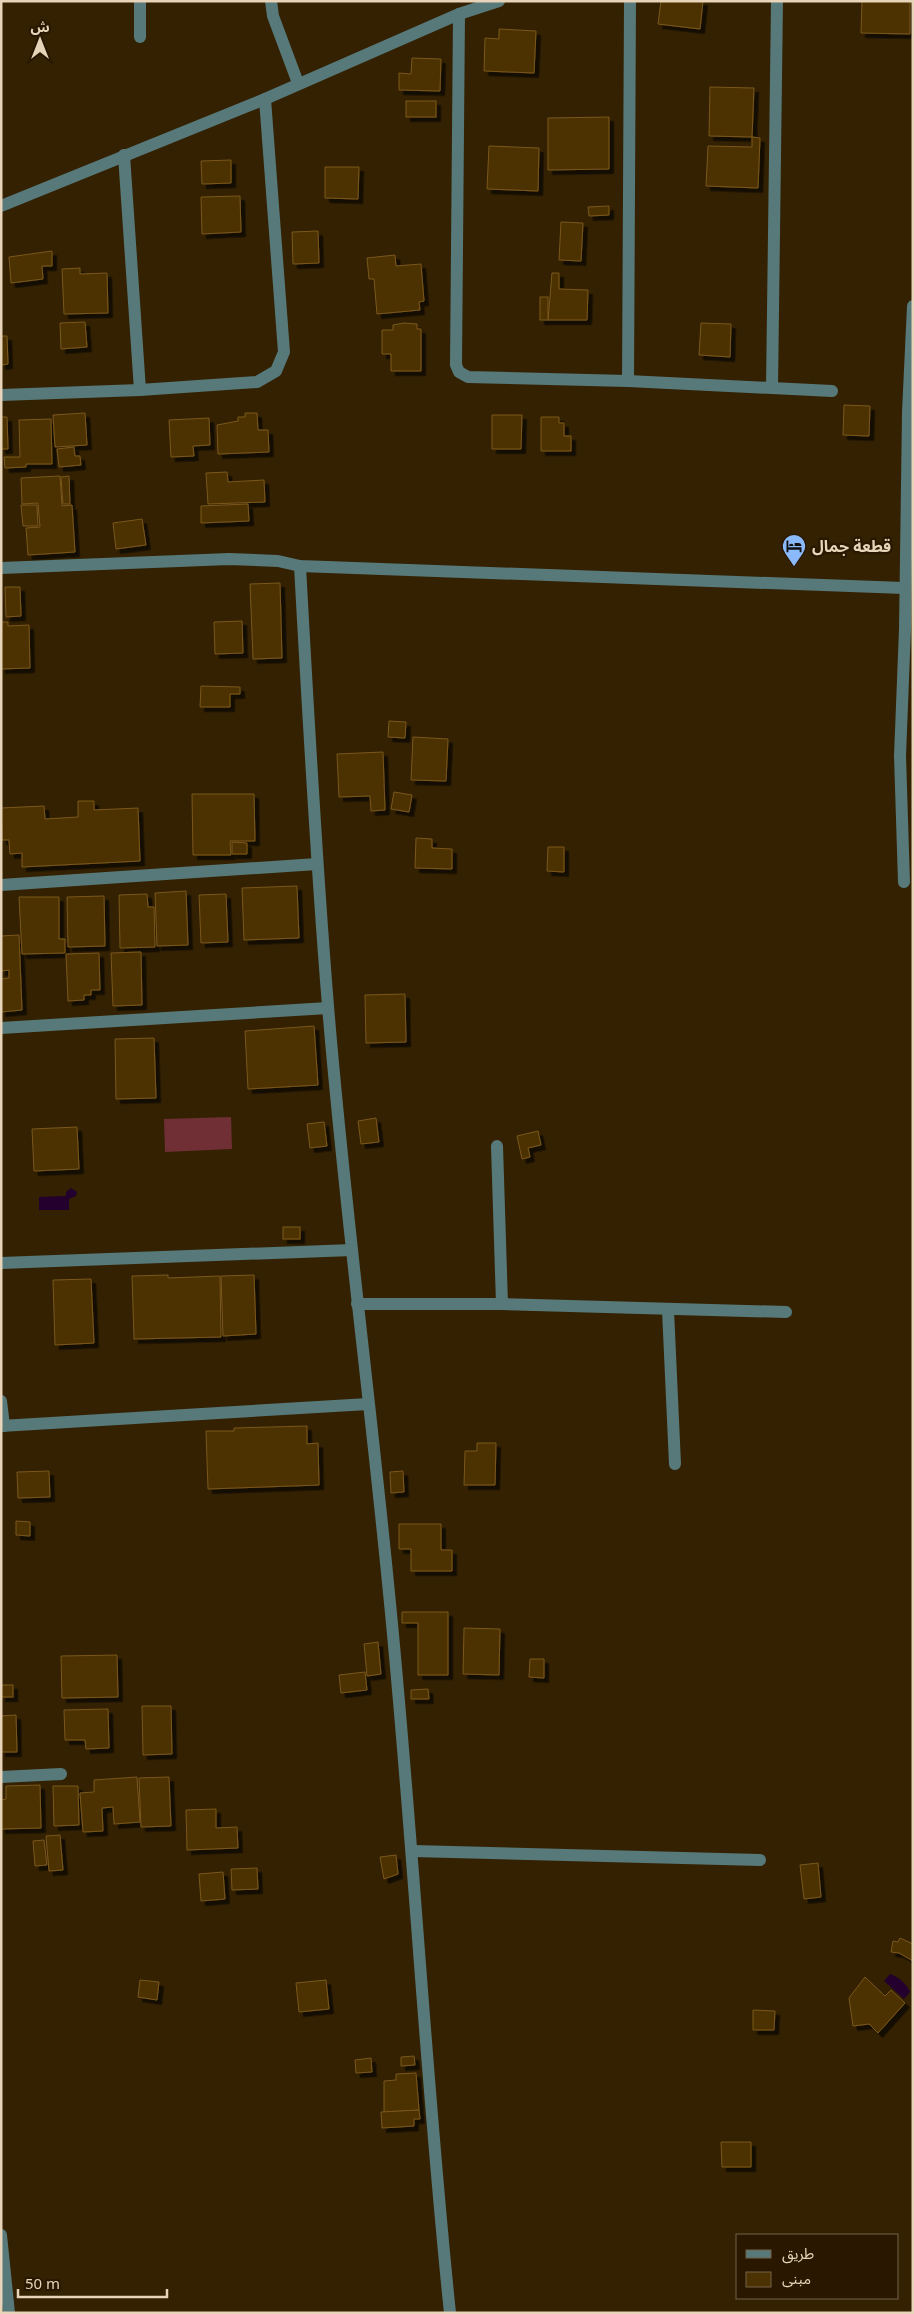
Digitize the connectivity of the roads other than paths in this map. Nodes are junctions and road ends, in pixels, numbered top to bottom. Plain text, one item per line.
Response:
1 (140, 1) edge
2 (271, 1) edge
3 (499, 1) edge
4 (630, 1) edge
5 (777, 1) edge
6 (459, 14) junction
7 (140, 37) dead end
8 (298, 83) junction
9 (265, 99) junction
10 (124, 155) junction
11 (1, 206) edge
12 (913, 306) edge
13 (628, 381) junction
14 (772, 388) junction
15 (140, 390) junction
16 (832, 391) dead end
17 (1, 395) edge
18 (300, 566) junction
19 (1, 568) edge
20 (904, 588) junction
21 (909, 629) edge
22 (317, 864) junction
23 (904, 882) dead end
24 (1, 885) edge
25 (328, 1008) junction
26 (1, 1028) edge
27 (497, 1146) dead end
28 (352, 1250) junction
29 (1, 1263) edge
30 (357, 1304) junction
31 (502, 1304) junction
32 (668, 1310) junction
33 (786, 1312) dead end
34 (1, 1401) edge
35 (368, 1404) junction
36 (3, 1426) edge
37 (675, 1464) dead end
38 (61, 1774) dead end
39 (1, 1777) edge
40 (412, 1851) junction
41 (760, 1860) dead end
42 (1, 2235) edge
43 (9, 2313) edge
44 (450, 2313) edge

1 - 7 street
2 - 8 street
3 - 6 street
4 - 13 street
5 - 14 street
6 - 8 street
6 - 13 street
8 - 9 street
9 - 10 street
9 - 15 street
10 - 11 street
10 - 15 street
12 - 20 street
13 - 14 street
14 - 16 street
15 - 17 street
18 - 19 street
18 - 20 street
18 - 22 street
20 - 21 street
21 - 23 street
22 - 24 street
22 - 25 street
25 - 26 street
25 - 28 street
27 - 31 street
28 - 29 street
28 - 30 street
30 - 31 street
30 - 35 street
31 - 32 street
32 - 33 street
32 - 37 street
34 - 36 street
35 - 36 street
35 - 40 street
38 - 39 street
40 - 41 street
40 - 44 street
42 - 43 street

